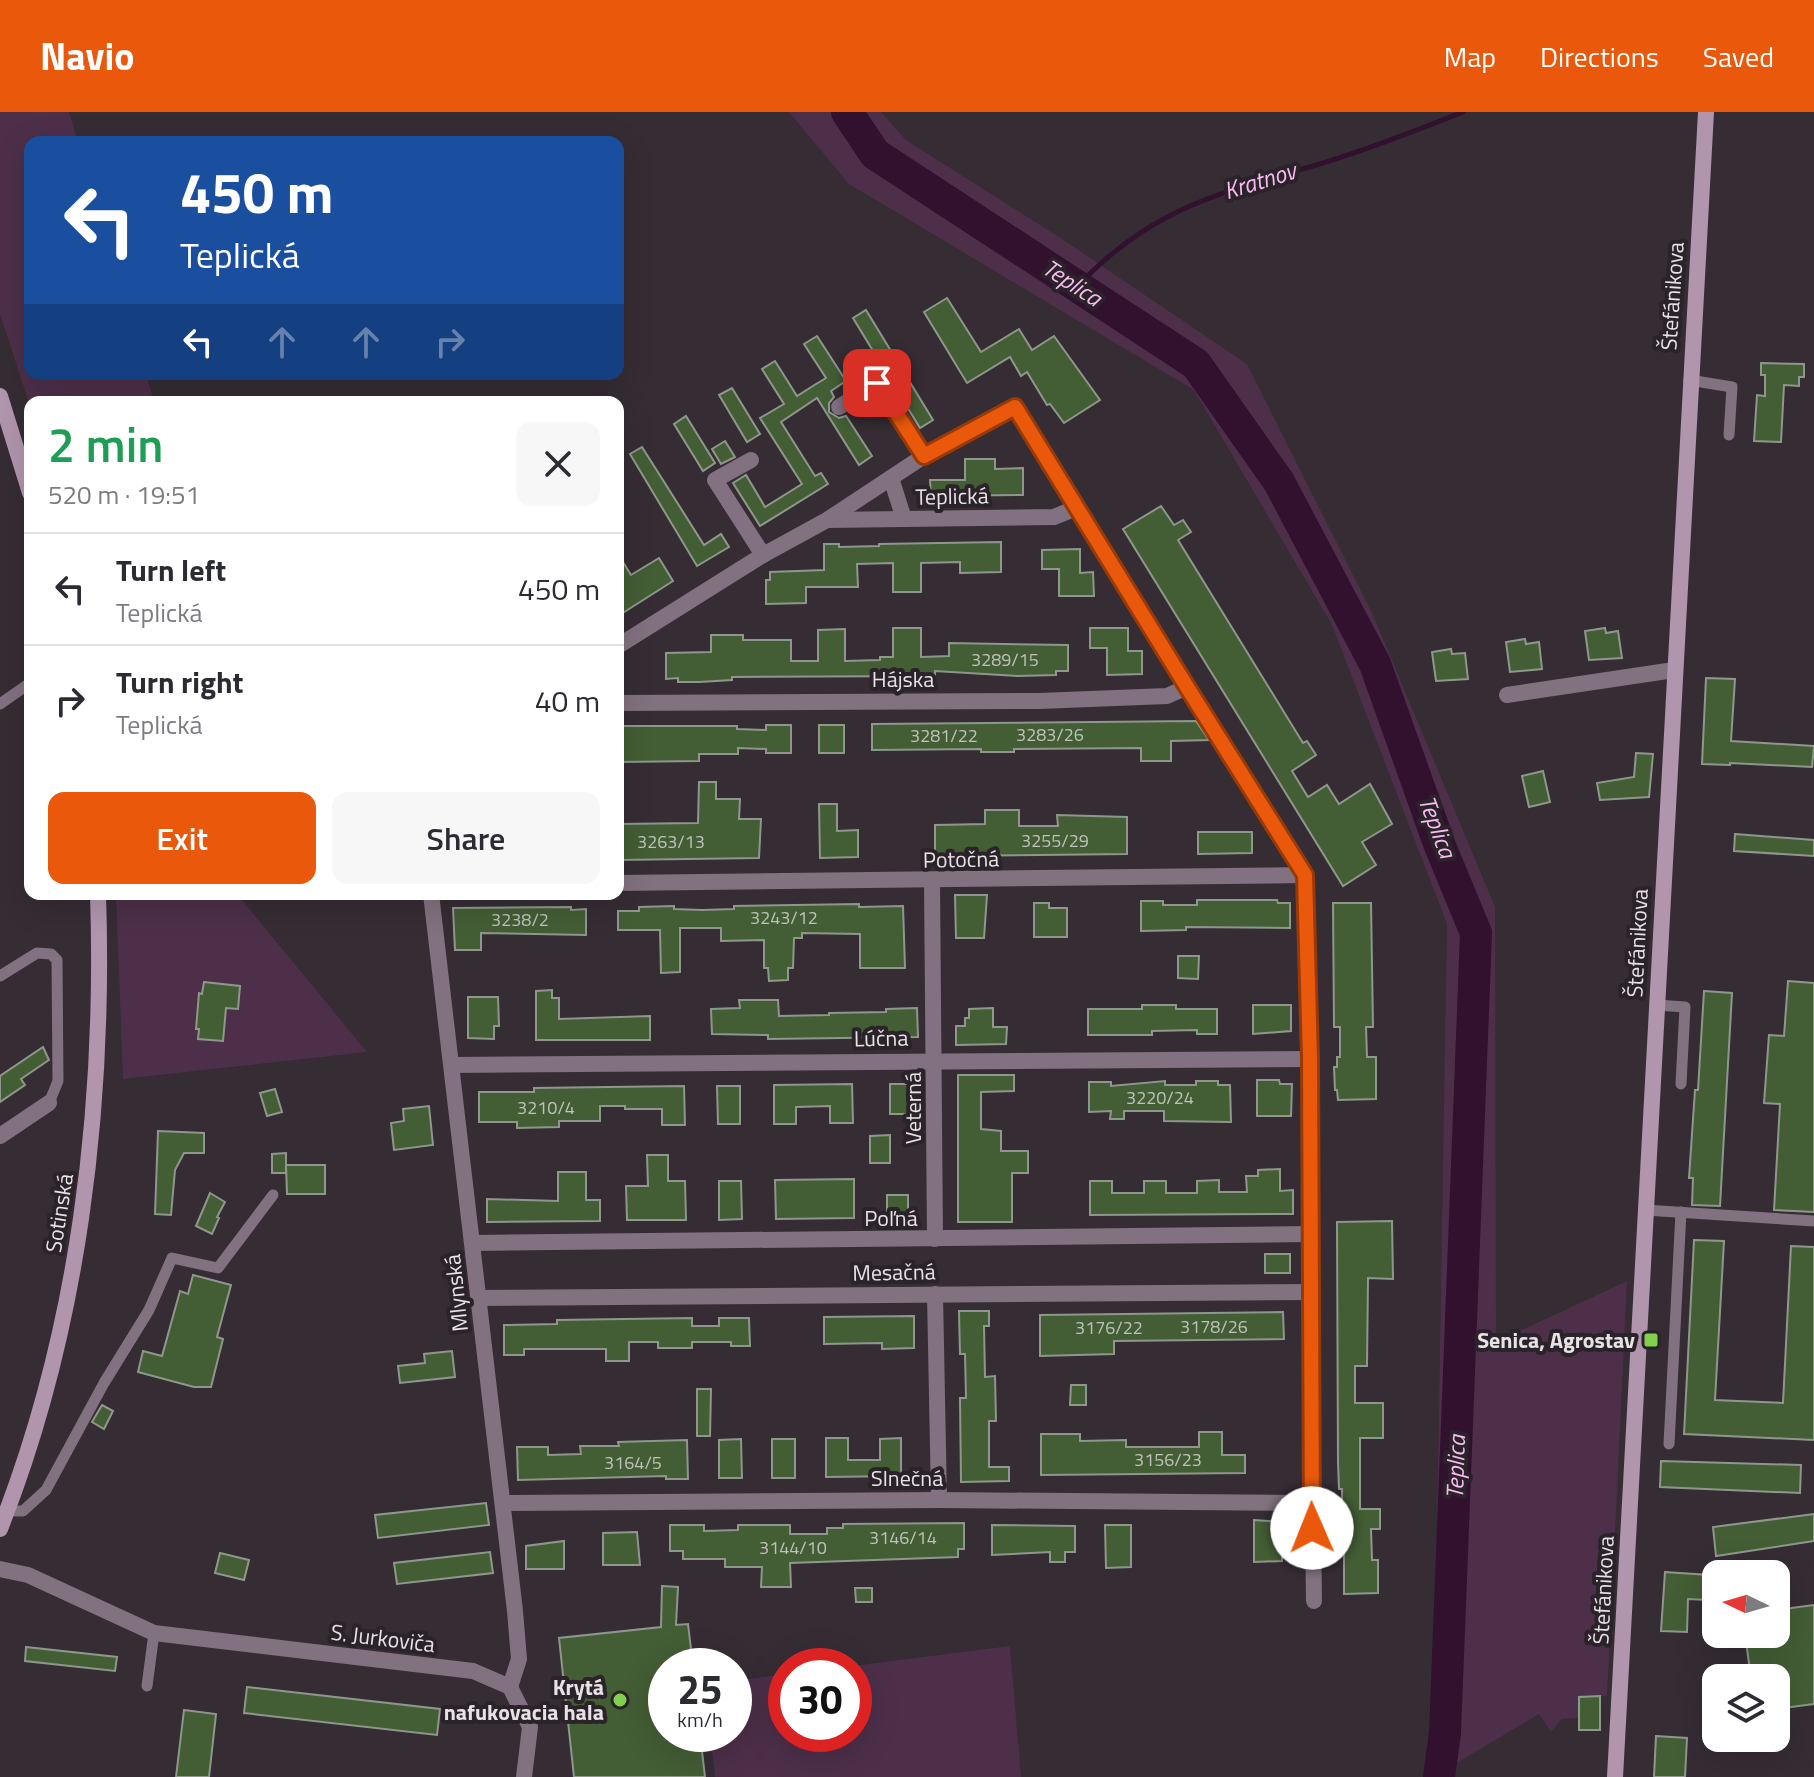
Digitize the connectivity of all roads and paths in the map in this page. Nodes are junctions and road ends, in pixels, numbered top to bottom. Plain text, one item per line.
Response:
1 (1706, 112) edge
2 (1689, 380) junction
3 (0, 396) edge
4 (839, 407) dead end
5 (1729, 435) dead end
6 (924, 456) junction
7 (751, 460) dead end
8 (24, 474) edge
9 (891, 478) junction
10 (1076, 508) junction
11 (904, 519) junction
12 (827, 520) junction
13 (763, 555) junction
14 (624, 642) edge
15 (1674, 670) junction
16 (24, 687) edge
17 (1187, 687) junction
18 (1507, 695) dead end
19 (624, 703) edge
20 (0, 704) edge
21 (1305, 875) junction
22 (932, 881) junction
23 (624, 883) edge
24 (98, 900) edge
25 (432, 900) edge
26 (0, 976) edge
27 (1656, 1005) junction
28 (1310, 1059) junction
29 (934, 1060) junction
30 (453, 1065) junction
31 (1681, 1084) dead end
32 (49, 1103) joint
33 (0, 1136) edge
34 (273, 1195) dead end
35 (1645, 1210) junction
36 (1681, 1212) junction
37 (1814, 1221) edge
38 (1309, 1234) junction
39 (935, 1239) junction
40 (473, 1243) junction
41 (1310, 1292) junction
42 (935, 1294) junction
43 (478, 1298) junction
44 (1669, 1444) dead end
45 (939, 1500) junction
46 (503, 1503) junction
47 (1312, 1503) junction
48 (7, 1511) junction
49 (0, 1529) edge
50 (0, 1569) edge
51 (1314, 1601) dead end
52 (154, 1633) junction
53 (147, 1686) dead end
54 (510, 1687) junction
55 (524, 1777) edge
56 (1615, 1777) edge

1 - 2 street, Štefánikova
2 - 5 lane
2 - 15 street, Štefánikova
3 - 8 street
4 - 6 street, Teplická
6 - 9 street, Teplická
6 - 10 street, Teplická
7 - 13 street
9 - 11 street
9 - 12 street, Teplická
10 - 11 street, Teplická
10 - 17 street, Teplická
11 - 12 street, Teplická
12 - 13 street, Teplická
13 - 14 street, Teplická
15 - 18 street
15 - 27 street, Štefánikova
16 - 20 lane
17 - 19 street, Hájska
17 - 21 street, Teplická
21 - 22 street, Potočná
21 - 28 street
22 - 23 street, Potočná
22 - 29 street, Veterná
24 - 48 street, Sotinská
25 - 30 street, Mlynská
26 - 32 lane
27 - 31 lane
27 - 35 street, Štefánikova
28 - 29 street, Lúčna
28 - 38 street
29 - 30 street, Lúčna
29 - 39 street, Veterná
30 - 40 street, Mlynská
32 - 33 street
34 - 48 lane
35 - 36 lane
35 - 56 street, Štefánikova
36 - 37 lane
36 - 44 lane
38 - 39 street, Poľná
38 - 41 street
39 - 40 street, Poľná
40 - 43 street, Mlynská
41 - 42 street, Mesačná
41 - 47 street
42 - 43 street, Mesačná
42 - 45 street
43 - 46 street, Mlynská
45 - 46 street, Slnečná
45 - 47 street, Slnečná
46 - 54 street, Mlynská
47 - 51 street
48 - 49 street, Sotinská
50 - 52 street, S. Jurkoviča
52 - 53 lane
52 - 54 street, S. Jurkoviča
54 - 55 street

